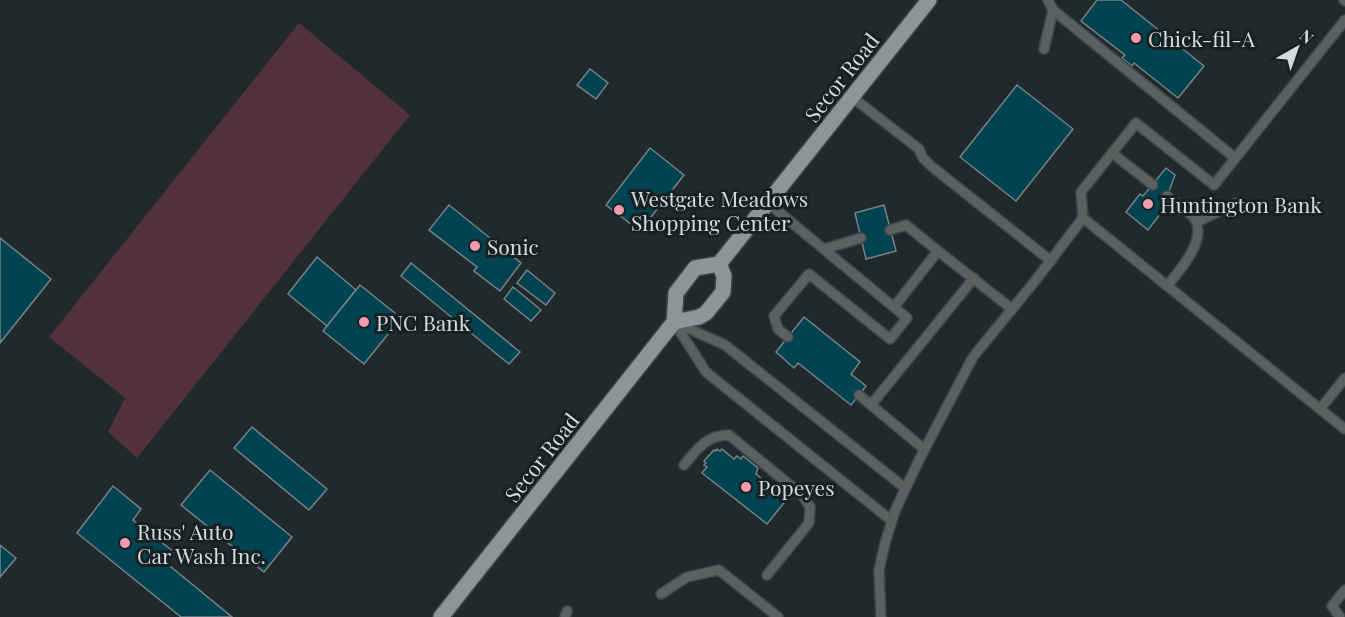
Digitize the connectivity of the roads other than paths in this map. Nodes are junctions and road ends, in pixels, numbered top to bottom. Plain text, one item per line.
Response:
1 (929, 0) edge
2 (1048, 0) edge
3 (1053, 10) junction
4 (1345, 20) edge
5 (1044, 49) dead end
6 (852, 97) junction
7 (1112, 153) junction
8 (1235, 158) junction
9 (1153, 185) dead end
10 (1167, 196) dead end
11 (768, 203) junction
12 (1236, 203) dead end
13 (1083, 218) junction
14 (1197, 222) junction
15 (890, 230) dead end
16 (861, 238) dead end
17 (824, 249) junction
18 (938, 251) junction
19 (1051, 261) junction
20 (719, 264) junction
21 (974, 279) junction
22 (1168, 285) junction
23 (894, 307) junction
24 (1012, 309) junction
25 (674, 322) junction
26 (788, 337) dead end
27 (1345, 378) edge
28 (860, 395) dead end
29 (871, 405) junction
30 (1320, 409) junction
31 (1345, 429) edge
32 (924, 448) junction
33 (684, 465) dead end
34 (905, 488) junction
35 (892, 521) junction
36 (767, 575) dead end
37 (1345, 590) edge
38 (661, 594) dead end
39 (441, 617) edge
40 (778, 617) edge
41 (880, 617) edge
42 (1340, 617) edge

1 - 6 main road, Secor Road
2 - 3 lane
3 - 5 lane
3 - 8 lane
4 - 8 lane
6 - 11 main road, Secor Road
6 - 19 lane
7 - 8 lane
7 - 9 lane
7 - 13 lane
10 - 14 lane
11 - 17 lane
11 - 20 main road, Secor Road
12 - 14 lane
13 - 19 lane
13 - 22 lane
14 - 22 lane
15 - 18 lane
16 - 17 lane
17 - 23 lane
18 - 21 lane
18 - 23 lane
19 - 24 lane
20 - 25 main road
20 - 25 main road
21 - 24 lane
21 - 29 lane
22 - 30 lane
23 - 26 lane
24 - 32 lane
25 - 34 lane
25 - 35 lane
25 - 39 main road, Secor Road
27 - 30 lane
28 - 29 lane
29 - 32 lane
30 - 31 lane
32 - 34 lane
33 - 36 lane
34 - 35 lane
35 - 41 lane
37 - 42 lane
38 - 40 lane

